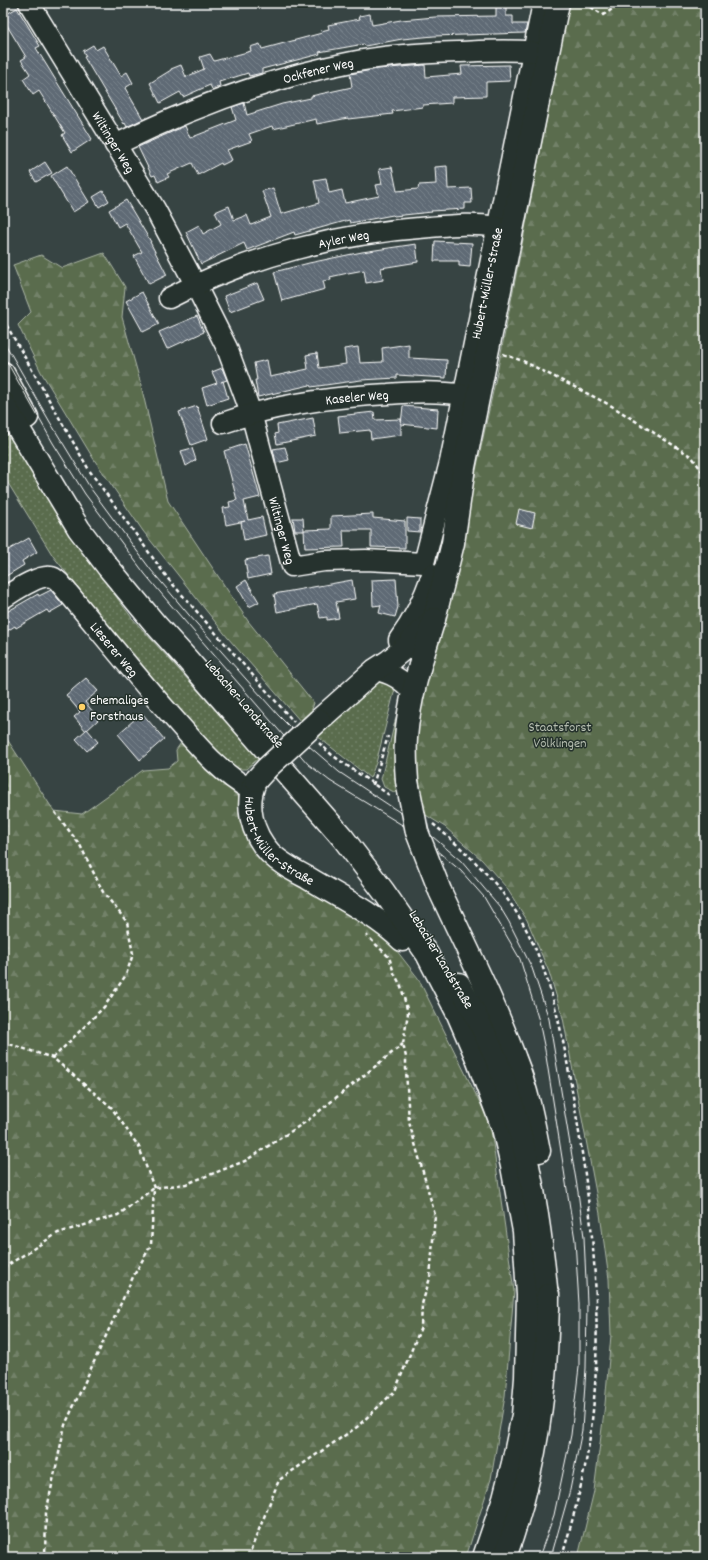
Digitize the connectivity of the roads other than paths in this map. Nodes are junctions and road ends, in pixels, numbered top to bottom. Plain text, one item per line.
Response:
1 (29, 3) edge
2 (543, 3) edge
3 (558, 3) edge
4 (534, 52) junction
5 (115, 145) junction
6 (497, 227) junction
7 (195, 284) junction
8 (169, 298) dead end
9 (3, 373) edge
10 (464, 395) junction
11 (3, 403) edge
12 (250, 413) junction
13 (223, 423) dead end
14 (464, 467) junction
15 (431, 563) junction
16 (3, 598) edge
17 (434, 619) junction
18 (375, 670) junction
19 (413, 692) junction
20 (254, 785) junction
21 (457, 1012) junction
22 (548, 1309) junction
23 (484, 1557) edge
24 (505, 1557) edge

1 - 5 street, Wiltinger Weg
2 - 4 street, Hubert-Müller-Straße
3 - 14 main road, Hubert-Müller-Straße
4 - 5 street, Ockfener Weg
4 - 6 street, Hubert-Müller-Straße
5 - 7 street, Wiltinger Weg
6 - 7 street, Ayler Weg
6 - 10 street, Hubert-Müller-Straße
7 - 8 street
7 - 12 street, Wiltinger Weg
9 - 22 main road, Lebacher Landstraße
10 - 12 street, Kaseler Weg
10 - 15 street, Hubert-Müller-Straße
11 - 21 main road, Lebacher Landstraße
12 - 13 street
12 - 15 street, Wiltinger Weg
14 - 15 main road, Hubert-Müller-Straße
14 - 17 main road, Hubert-Müller-Straße
15 - 18 main road, Hubert-Müller-Straße
16 - 20 street, Lieserer Weg
17 - 18 main road, Hubert-Müller-Straße
17 - 19 main road
18 - 19 street
18 - 20 main road, Hubert-Müller-Straße, bridge
19 - 22 main road, bridge
20 - 21 main road, Hubert-Müller-Straße
21 - 23 main road, Lebacher Landstraße
22 - 24 main road

